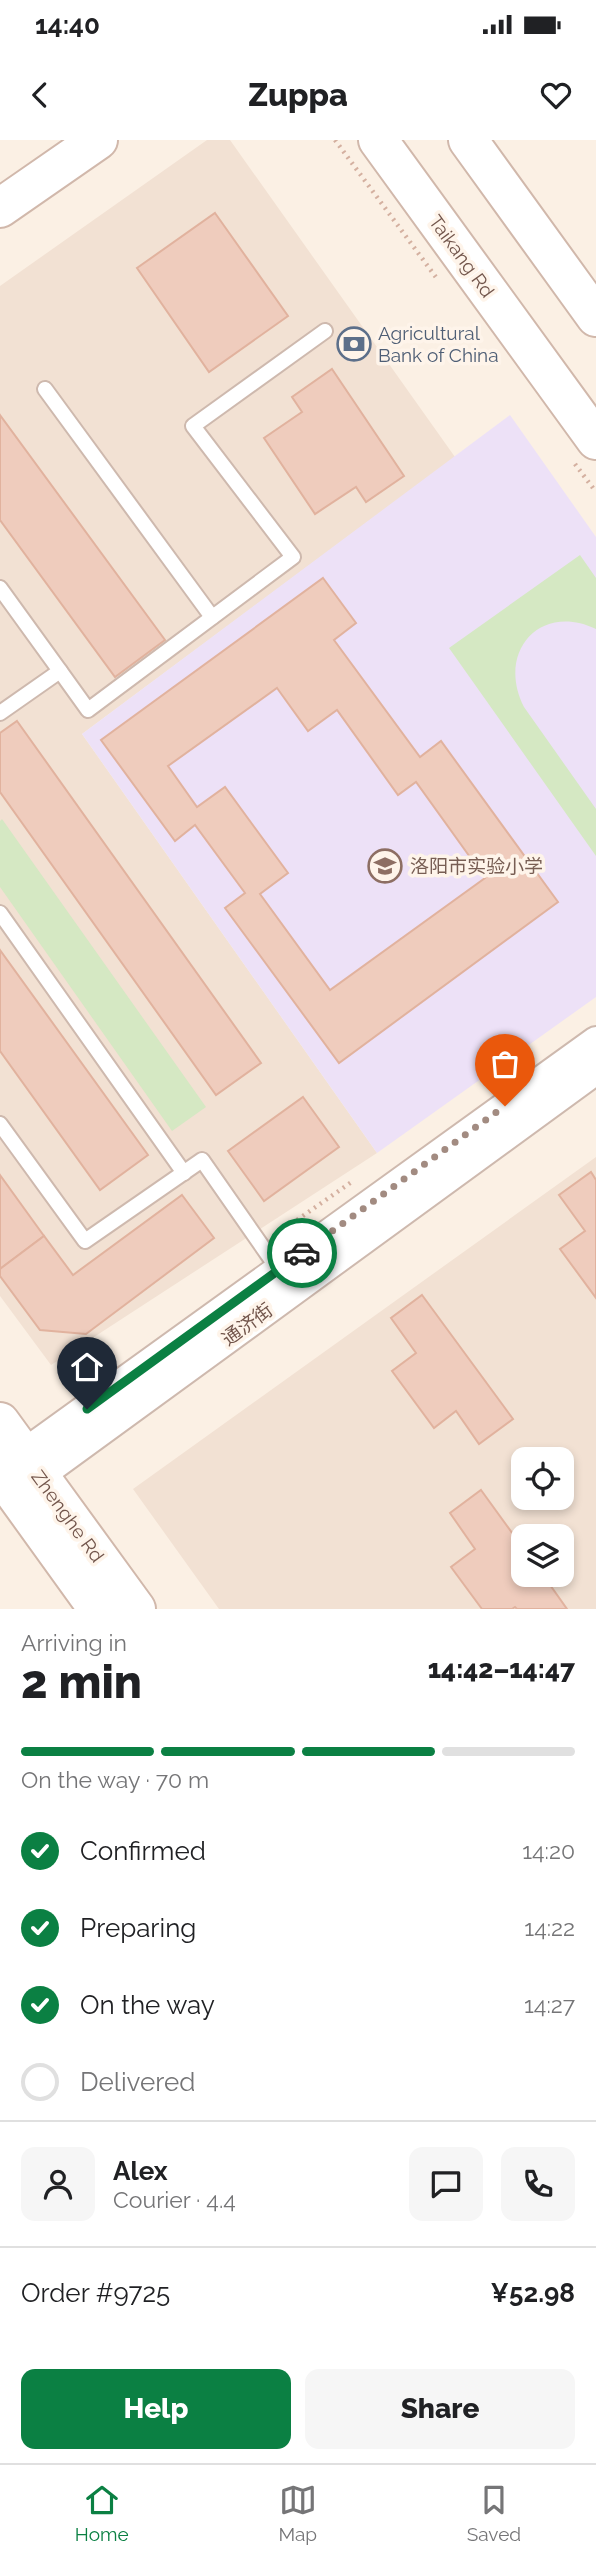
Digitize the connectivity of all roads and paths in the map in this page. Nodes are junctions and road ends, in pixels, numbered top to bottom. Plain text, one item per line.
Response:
1 (57, 140) edge
2 (98, 140) edge
3 (378, 140) edge
4 (468, 140) edge
5 (0, 180) edge
6 (0, 208) edge
7 (596, 317) edge
8 (325, 331) dead end
9 (45, 388) dead end
10 (596, 440) edge
11 (0, 588) edge
12 (212, 617) junction
13 (60, 671) junction
14 (0, 713) edge
15 (0, 913) edge
16 (596, 1041) edge
17 (596, 1070) edge
18 (0, 1124) edge
19 (184, 1173) junction
20 (326, 1200) dead end
21 (261, 1245) junction
22 (285, 1280) junction
23 (0, 1422) edge
24 (13, 1479) edge
25 (98, 1609) edge
26 (136, 1609) edge

1 - 5 main road
2 - 6 main road
3 - 10 main road, Taikang Rd
4 - 7 main road
8 - 12 lane
9 - 12 lane
11 - 13 lane
12 - 13 lane
13 - 14 lane
15 - 19 lane
16 - 22 street, 通济街
17 - 22 street, 通济街
18 - 19 lane
19 - 21 lane
20 - 21 path
21 - 22 lane
22 - 24 street, 通济街
23 - 24 main road, Zhenghe Rd
24 - 25 main road, Zhenghe Rd
24 - 26 main road, Zhenghe Rd

